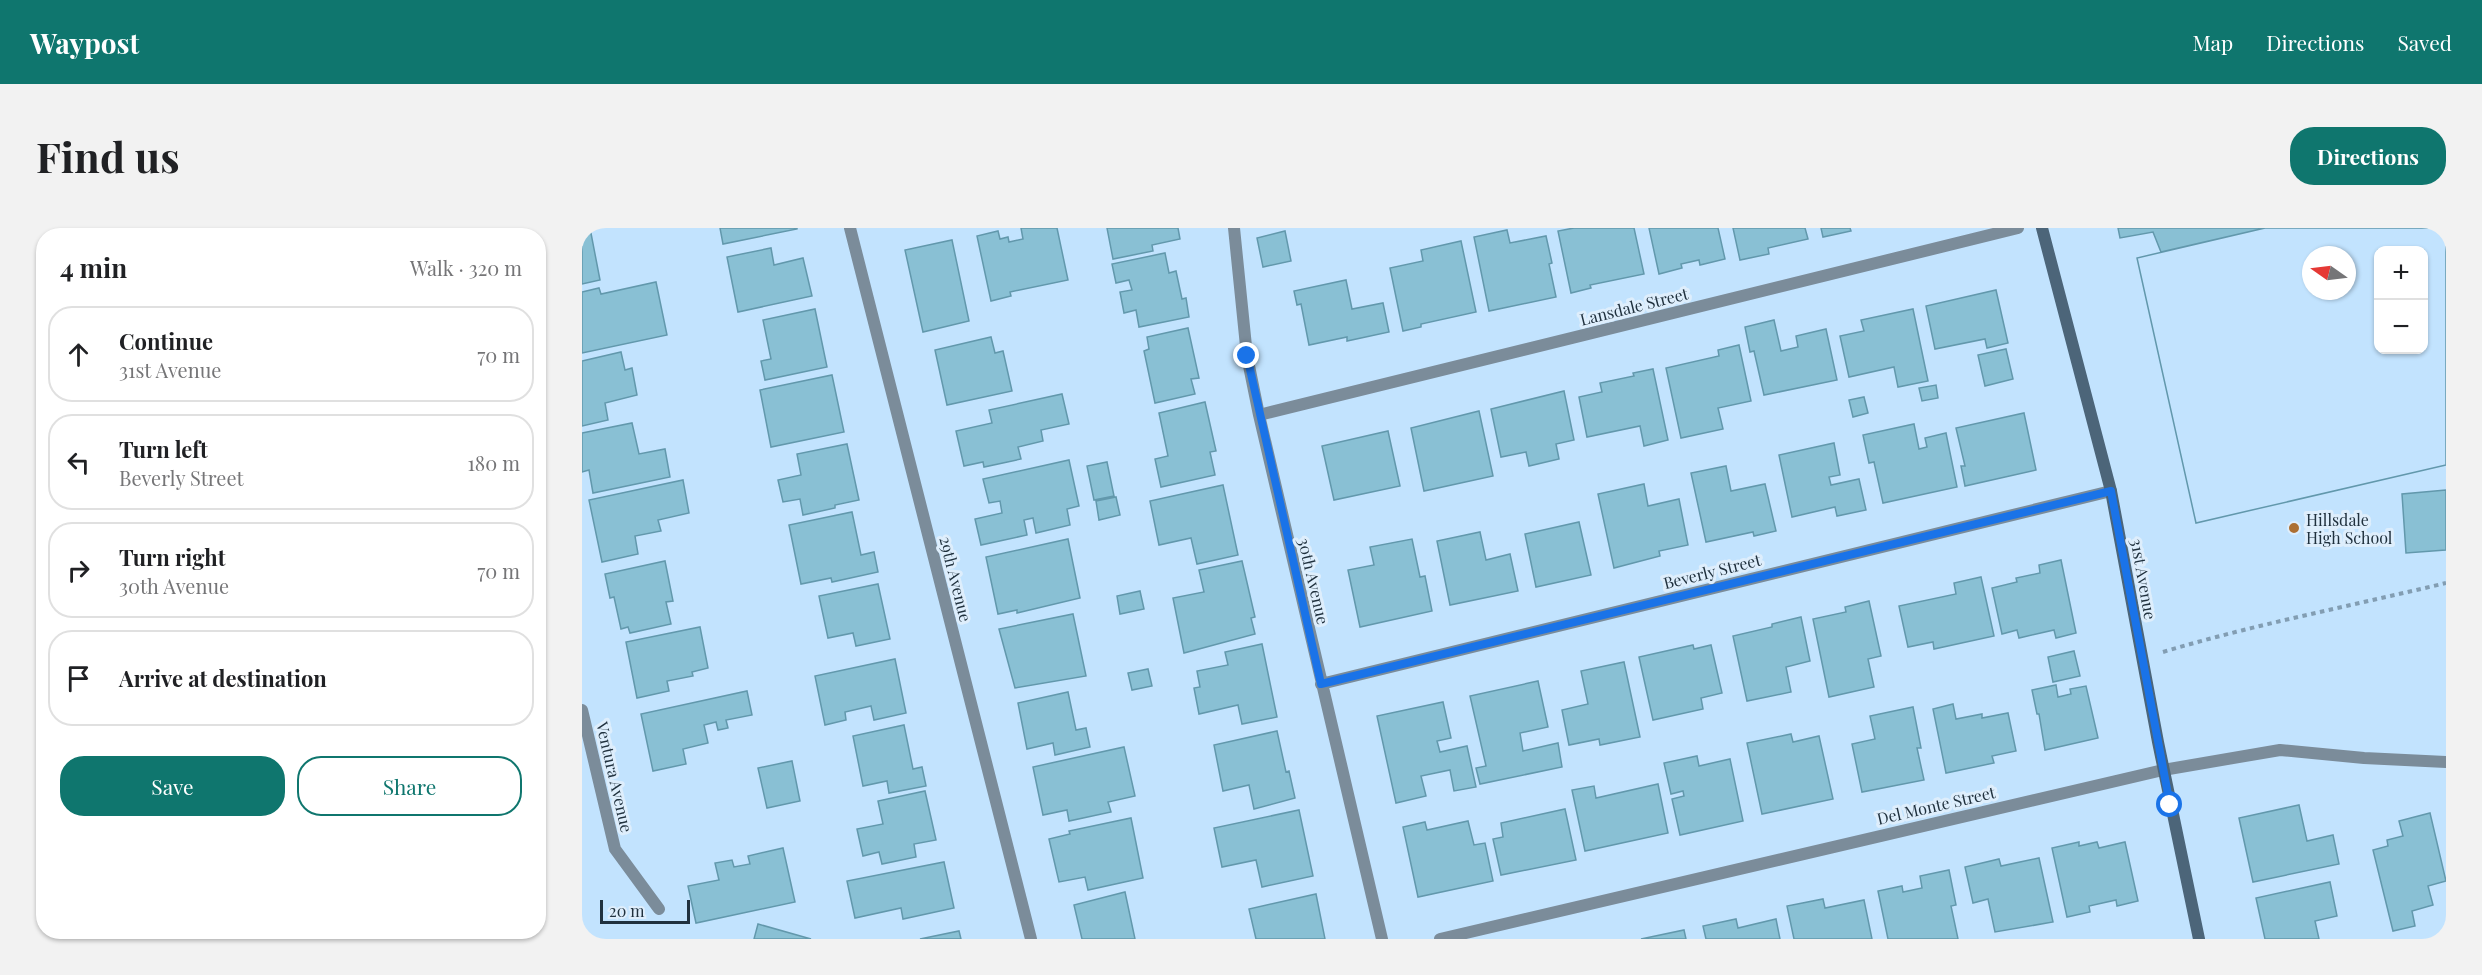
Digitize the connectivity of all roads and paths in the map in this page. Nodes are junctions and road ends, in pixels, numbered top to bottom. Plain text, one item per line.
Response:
1 (850, 228) edge
2 (1234, 228) edge
3 (2018, 228) edge
4 (2042, 228) edge
5 (1259, 415) junction
6 (2111, 491) junction
7 (2446, 583) edge
8 (2163, 652) dead end
9 (1321, 684) junction
10 (582, 710) edge
11 (2446, 762) edge
12 (2163, 770) junction
13 (659, 909) dead end
14 (1031, 939) edge
15 (1382, 939) edge
16 (1440, 939) edge
17 (2199, 939) edge

1 - 14 street, 29th Avenue
2 - 5 street, 30th Avenue
3 - 5 street, Lansdale Street
4 - 6 street, 31st Avenue
5 - 9 street, 30th Avenue
6 - 9 street, Beverly Street
6 - 12 street, 31st Avenue
7 - 8 path
9 - 15 street, 30th Avenue
10 - 13 street, Ventura Avenue
11 - 12 street, Del Monte Street
12 - 16 street, Del Monte Street
12 - 17 street, 31st Avenue

